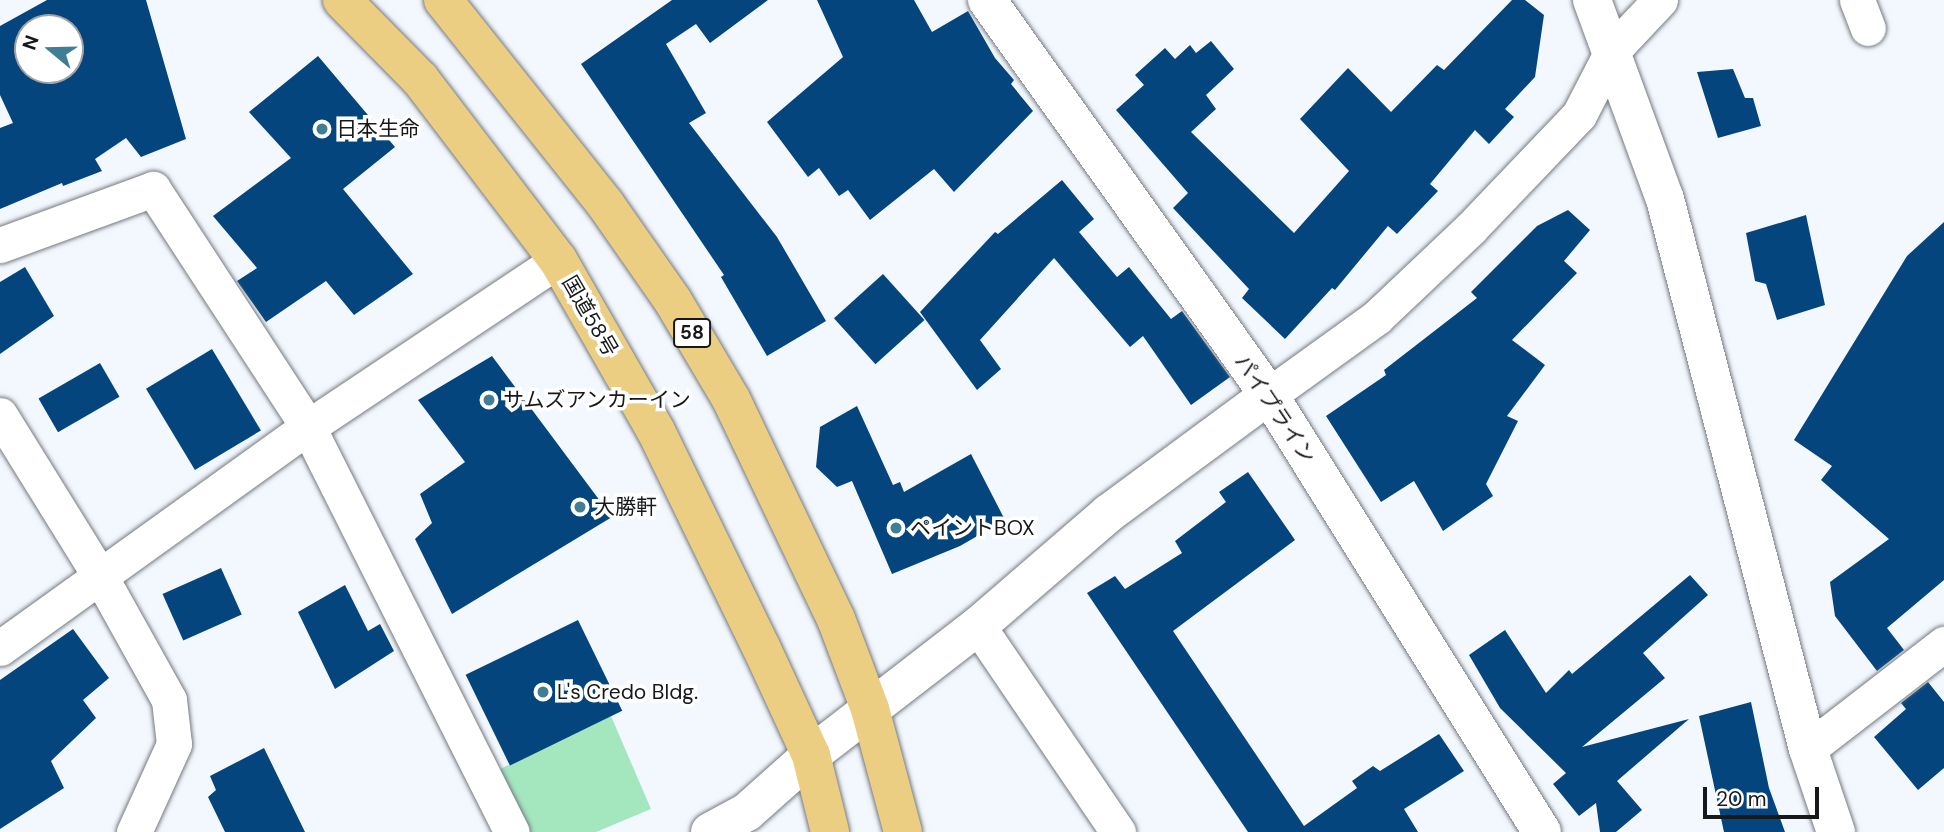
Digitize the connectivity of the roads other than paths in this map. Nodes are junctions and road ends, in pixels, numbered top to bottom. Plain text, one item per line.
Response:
1 (342, 0) edge
2 (443, 0) edge
3 (987, 0) edge
4 (1592, 0) edge
5 (1660, 0) edge
6 (1612, 51) junction
7 (0, 245) edge
8 (558, 260) junction
9 (1269, 395) junction
10 (0, 415) edge
11 (308, 427) junction
12 (100, 576) junction
13 (978, 626) junction
14 (1944, 644) edge
15 (0, 648) edge
16 (870, 709) junction
17 (1808, 749) junction
18 (811, 755) junction
19 (134, 832) edge
20 (512, 832) edge
21 (710, 832) edge
22 (830, 832) edge
23 (903, 832) edge
24 (1118, 832) edge
25 (1542, 832) edge
26 (1836, 832) edge

1 - 8 highway, 国道58号
2 - 16 highway, 58
3 - 9 street, パイプライン
4 - 6 street
5 - 6 street
6 - 9 street
6 - 17 street
7 - 11 street
8 - 11 street
8 - 18 highway, 国道58号
9 - 13 street
9 - 25 street, パイプライン
10 - 12 street
11 - 12 street
11 - 20 street
12 - 15 street
12 - 19 street
13 - 16 street
13 - 24 street
14 - 17 street
16 - 18 street
16 - 23 highway, 58
17 - 26 street
18 - 21 street
18 - 22 highway, 国道58号

